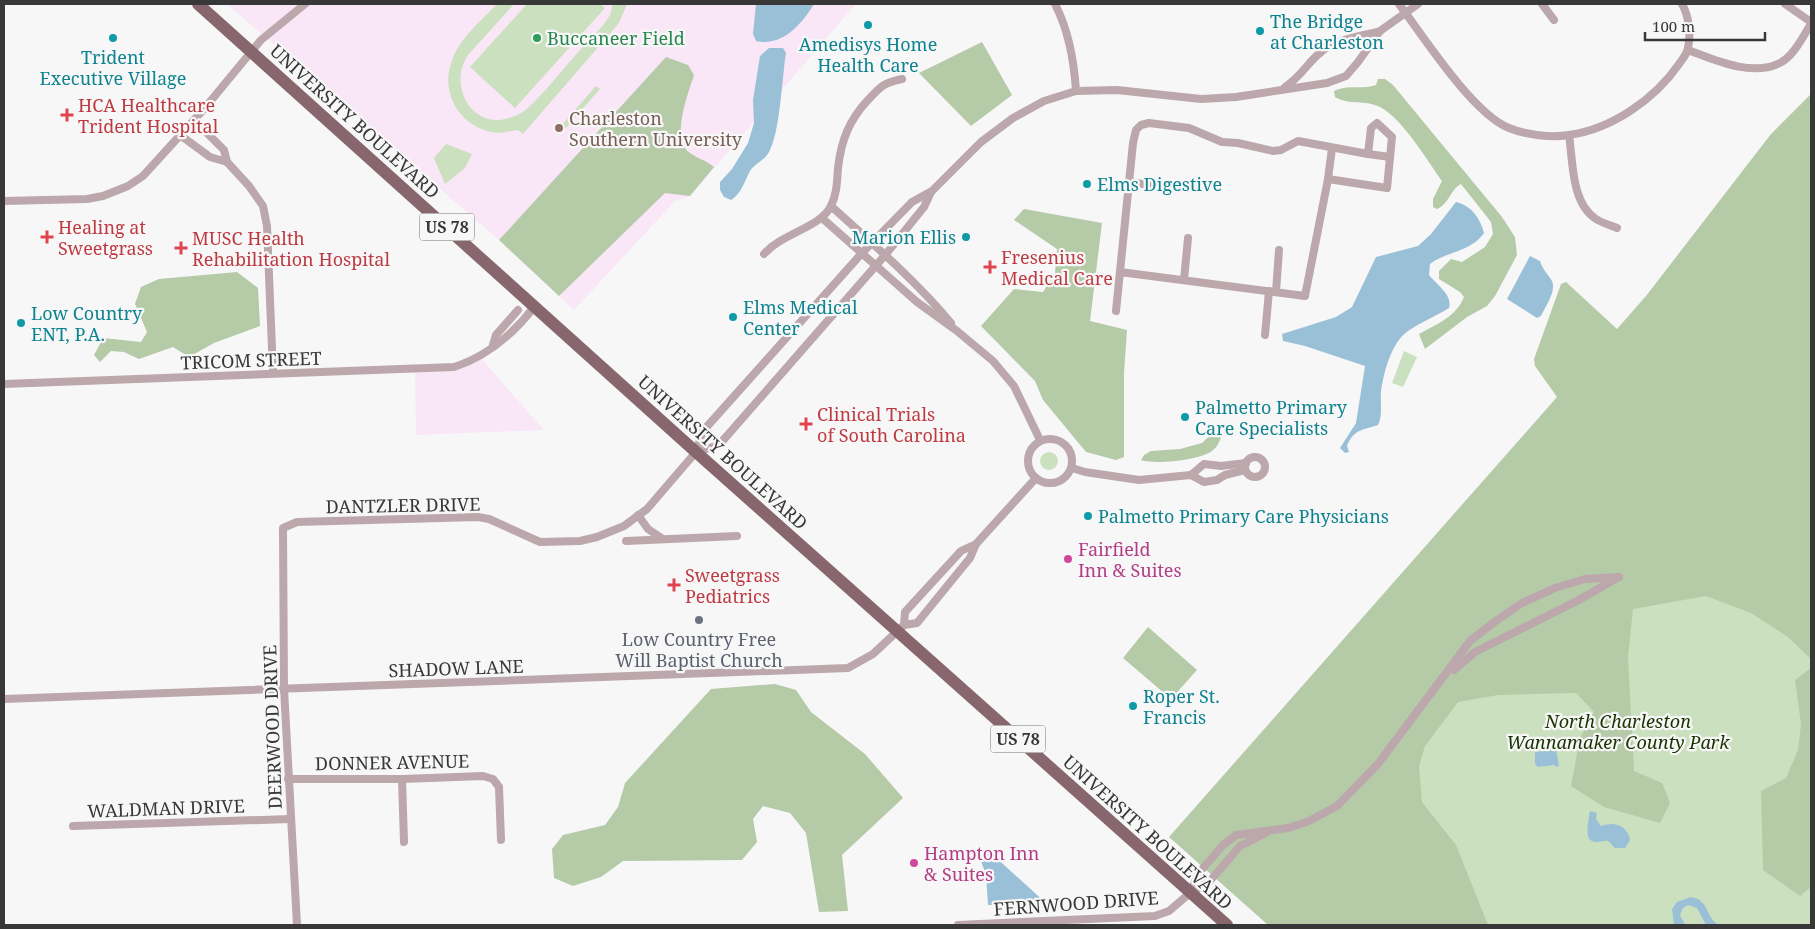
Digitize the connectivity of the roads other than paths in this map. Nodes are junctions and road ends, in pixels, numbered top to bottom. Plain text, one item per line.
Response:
1 (198, 4) edge
2 (305, 4) edge
3 (1055, 4) edge
4 (1399, 4) edge
5 (1418, 4) edge
6 (1542, 4) edge
7 (1682, 4) edge
8 (1786, 4) edge
9 (1405, 12) junction
10 (1554, 20) dead end
11 (1811, 23) edge
12 (1380, 32) junction
13 (1688, 50) junction
14 (251, 52) junction
15 (902, 79) dead end
16 (1284, 88) junction
17 (1076, 91) junction
18 (194, 120) junction
19 (180, 135) junction
20 (1569, 135) junction
21 (1332, 148) junction
22 (1368, 154) junction
23 (1390, 157) junction
24 (227, 162) junction
25 (1328, 179) junction
26 (1129, 182) junction
27 (1164, 187) dead end
28 (932, 191) junction
29 (4, 201) edge
30 (831, 206) junction
31 (822, 218) junction
32 (1617, 228) dead end
33 (1188, 238) dead end
34 (872, 243) junction
35 (1280, 250) dead end
36 (862, 253) junction
37 (764, 254) dead end
38 (886, 254) junction
39 (875, 266) junction
40 (1120, 272) junction
41 (1184, 280) junction
42 (1272, 292) junction
43 (535, 306) junction
44 (518, 310) dead end
45 (1116, 311) dead end
46 (957, 330) junction
47 (1265, 335) dead end
48 (493, 345) junction
49 (273, 373) junction
50 (4, 384) edge
51 (1040, 440) junction
52 (696, 452) junction
53 (1072, 468) junction
54 (1191, 475) junction
55 (1036, 478) junction
56 (638, 515) junction
57 (283, 528) joint
58 (737, 536) dead end
59 (664, 540) junction
60 (626, 541) dead end
61 (976, 544) junction
62 (901, 628) junction
63 (1443, 680) junction
64 (284, 689) junction
65 (4, 699) edge
66 (288, 779) junction
67 (402, 779) junction
68 (290, 819) junction
69 (72, 826) dead end
70 (1271, 831) junction
71 (501, 840) dead end
72 (404, 842) dead end
73 (1190, 893) junction
74 (297, 925) edge
75 (958, 925) edge
76 (978, 925) edge
77 (1226, 925) edge

1 - 14 main road, UNIVERSITY BOULEVARD / US 78
2 - 14 street
3 - 17 street
4 - 9 street
5 - 9 street
6 - 10 street
7 - 13 street
8 - 11 street
9 - 12 street
9 - 20 street
11 - 13 street
12 - 16 street
12 - 16 street
13 - 20 street
14 - 18 street
14 - 43 main road, UNIVERSITY BOULEVARD / US 78
15 - 30 street
16 - 17 street
17 - 28 street
18 - 19 street
18 - 24 street
19 - 24 street
19 - 29 street
20 - 32 street
21 - 22 street
21 - 25 street
21 - 26 street
22 - 23 street
22 - 23 street
23 - 25 street
24 - 49 street
25 - 42 street
26 - 27 street
26 - 40 street
28 - 34 street
28 - 38 street
30 - 31 street
30 - 34 street
31 - 36 street
31 - 37 street
33 - 41 street
34 - 36 street
34 - 38 street
35 - 42 street
36 - 39 street
36 - 52 street
38 - 39 street
38 - 46 street
39 - 46 street
39 - 52 street
40 - 41 street
40 - 45 street
41 - 42 street
42 - 47 street
43 - 48 street, TRICOM STREET
43 - 52 main road, UNIVERSITY BOULEVARD / US 78
44 - 48 street, TRICOM STREET
46 - 51 street
48 - 49 street, TRICOM STREET
49 - 50 street, TRICOM STREET
51 - 53 street
51 - 55 street
52 - 56 street, DANTZLER DRIVE
52 - 62 main road, UNIVERSITY BOULEVARD / US 78
53 - 54 street
53 - 55 street
54 - 54 street
55 - 61 street
56 - 57 street, DANTZLER DRIVE
56 - 59 street
57 - 64 street, DEERWOOD DRIVE
58 - 59 street
59 - 60 street
61 - 62 street, SHADOW LANE
61 - 62 street
62 - 64 street, SHADOW LANE
62 - 73 main road, UNIVERSITY BOULEVARD / US 78
63 - 63 street
63 - 70 street, FERNWOOD DRIVE
64 - 65 street, SHADOW LANE
64 - 66 street, DEERWOOD DRIVE
66 - 67 street, DONNER AVENUE
66 - 68 street, DEERWOOD DRIVE
67 - 71 street, DONNER AVENUE
67 - 72 street
68 - 69 street, WALDMAN DRIVE
68 - 74 street, DEERWOOD DRIVE
70 - 73 street, FERNWOOD DRIVE
70 - 73 street, FERNWOOD DRIVE
73 - 76 street, FERNWOOD DRIVE
73 - 77 main road, UNIVERSITY BOULEVARD / US 78
75 - 76 street, FERNWOOD DRIVE

